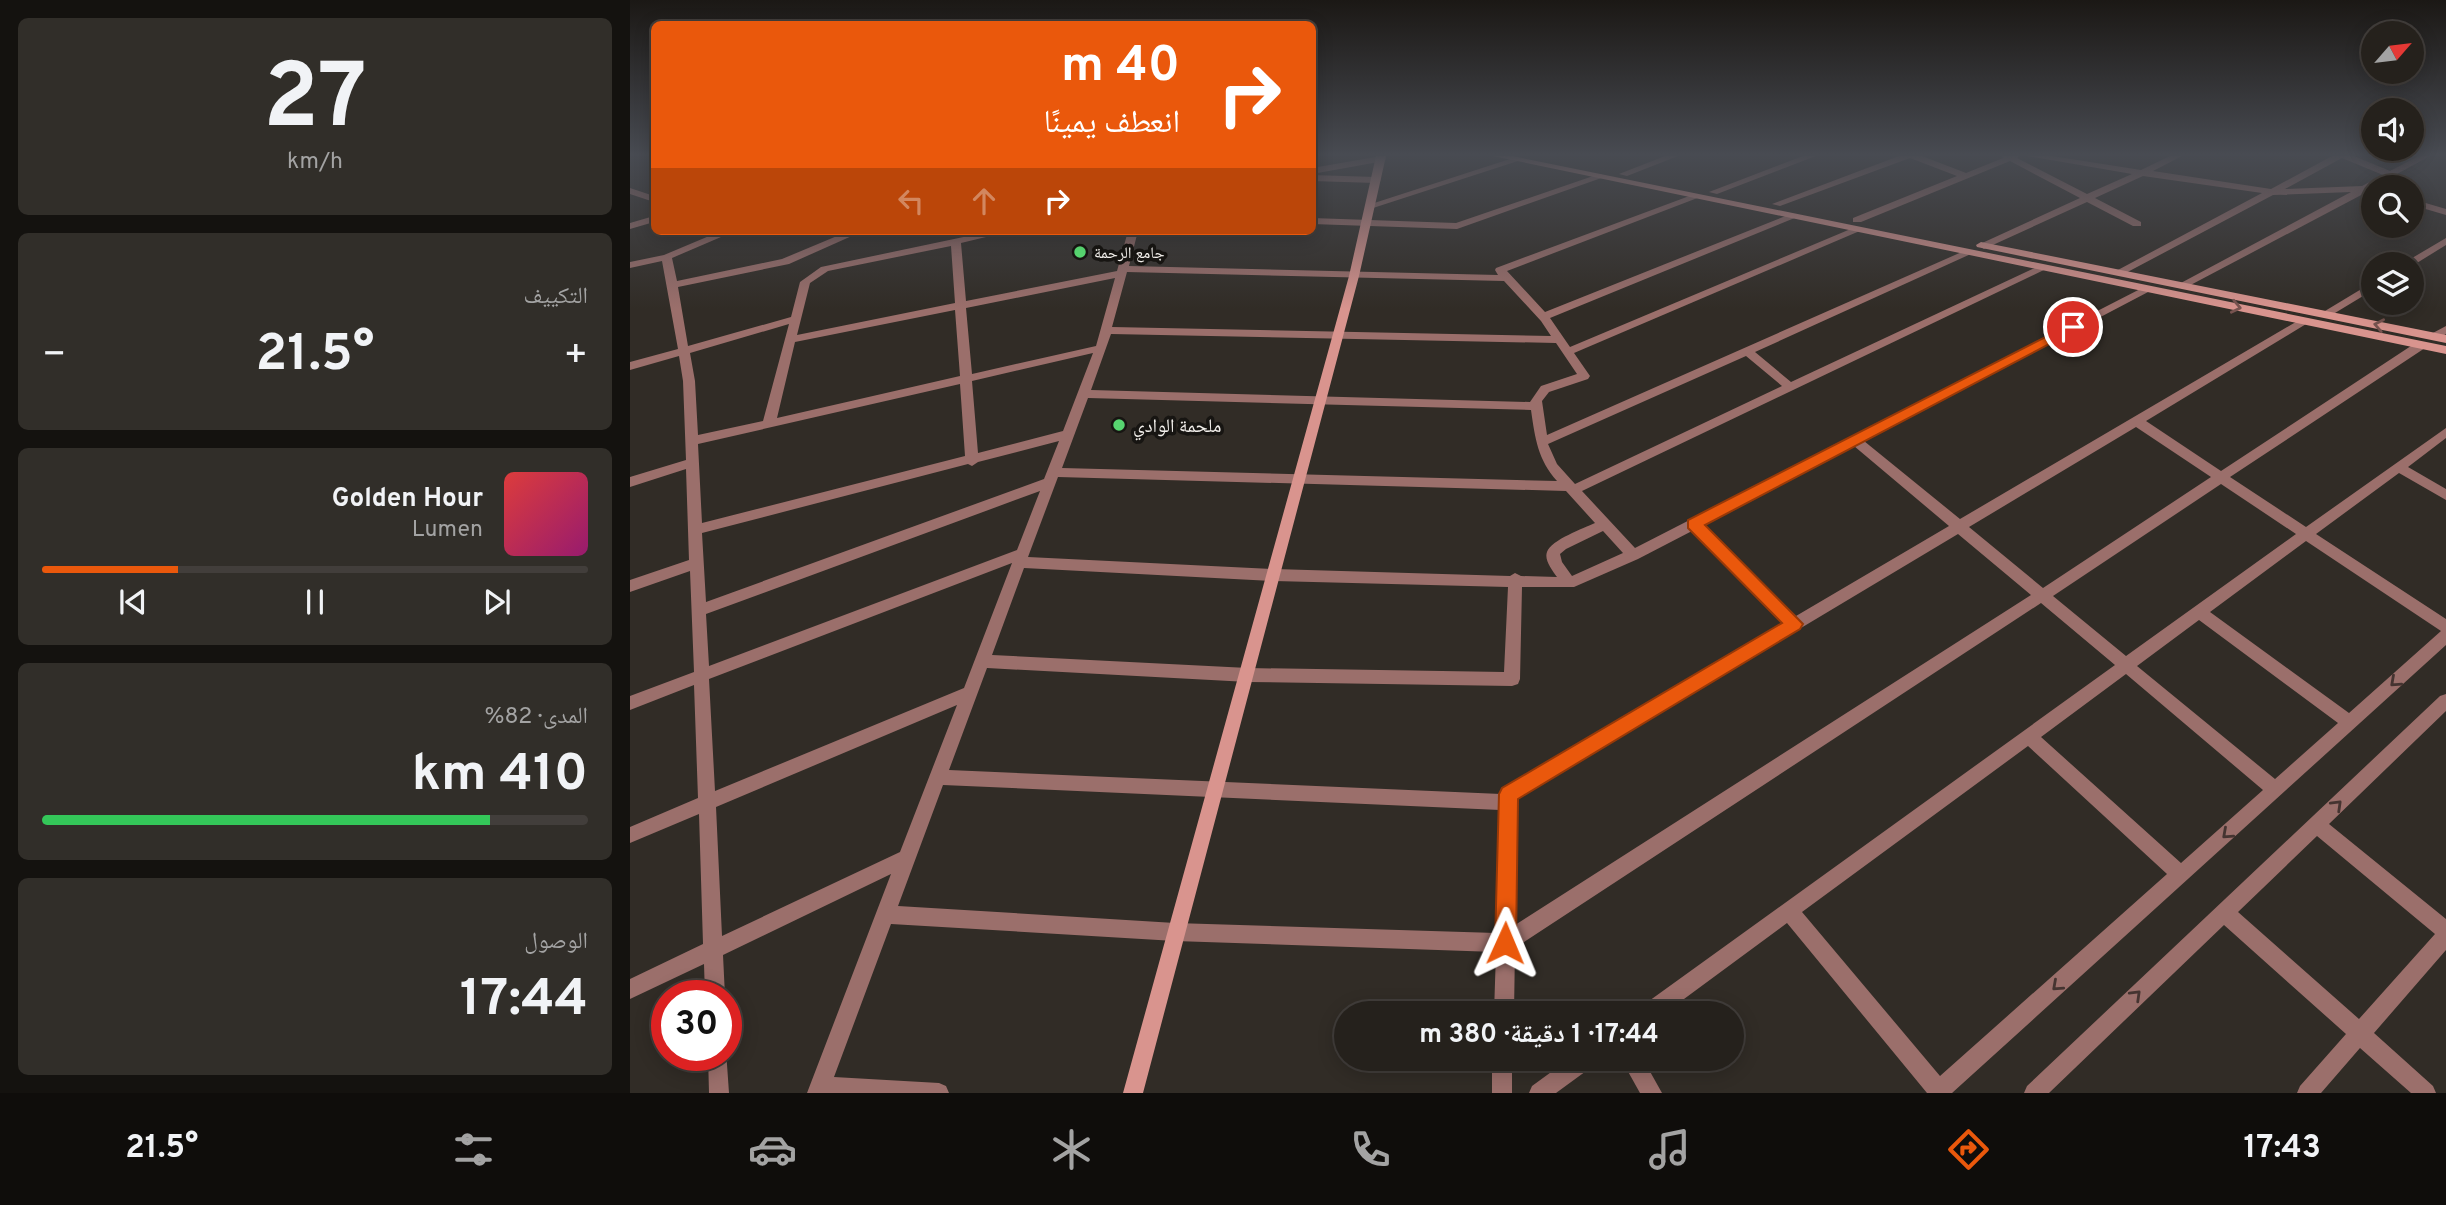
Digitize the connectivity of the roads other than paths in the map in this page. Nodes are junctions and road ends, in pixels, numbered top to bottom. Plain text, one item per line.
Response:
1 (1370, 207) edge
2 (1512, 207) edge
3 (1668, 207) edge
4 (1744, 207) edge
5 (1788, 207) edge
6 (1897, 207) edge
7 (2068, 207) edge
8 (2104, 207) edge
9 (2245, 207) edge
10 (2335, 207) edge
11 (2429, 207) edge
12 (2446, 212) edge
13 (1793, 217) junction
14 (651, 220) edge
15 (1316, 221) edge
16 (1366, 223) junction
17 (2137, 224) dead end
18 (1857, 225) junction
19 (630, 226) edge
20 (720, 235) edge
21 (846, 235) edge
22 (988, 235) edge
23 (1132, 235) edge
24 (2446, 240) edge
25 (956, 242) junction
26 (1984, 246) junction
27 (1968, 253) junction
28 (2424, 254) edge
29 (667, 257) junction
30 (630, 265) edge
31 (2043, 268) junction
32 (1123, 271) junction
33 (2120, 273) junction
34 (1354, 276) junction
35 (1507, 278) junction
36 (672, 285) junction
37 (2183, 286) junction
38 (2146, 289) junction
39 (2361, 292) edge
40 (961, 305) junction
41 (2326, 314) junction
42 (1543, 317) junction
43 (795, 319) junction
44 (2305, 321) junction
45 (2446, 329) edge
46 (1106, 330) junction
47 (1336, 334) junction
48 (790, 340) junction
49 (1559, 340) junction
50 (2434, 340) edge
51 (1101, 348) junction
52 (2446, 350) edge
53 (684, 351) junction
54 (1747, 351) junction
55 (1567, 352) junction
56 (630, 366) edge
57 (964, 379) junction
58 (1790, 387) junction
59 (1084, 394) junction
60 (1319, 402) junction
61 (1537, 407) junction
62 (2136, 421) junction
63 (769, 423) junction
64 (2446, 432) edge
65 (1068, 435) junction
66 (1855, 440) junction
67 (692, 441) junction
68 (1542, 442) junction
69 (972, 461) junction
70 (693, 462) junction
71 (2398, 467) junction
72 (1052, 477) junction
73 (2221, 477) junction
74 (1298, 481) junction
75 (630, 482) edge
76 (1571, 488) junction
77 (2446, 495) edge
78 (1605, 524) junction
79 (1694, 524) junction
80 (1959, 526) junction
81 (696, 530) junction
82 (2306, 533) junction
83 (1633, 555) junction
84 (1021, 557) junction
85 (698, 564) junction
86 (1274, 575) junction
87 (1515, 579) junction
88 (1569, 583) junction
89 (630, 586) edge
90 (2042, 596) junction
91 (700, 610) junction
92 (2199, 612) junction
93 (1794, 624) junction
94 (2446, 627) edge
95 (2446, 636) edge
96 (982, 661) junction
97 (2124, 666) junction
98 (1248, 676) junction
99 (702, 677) junction
100 (970, 692) junction
101 (2446, 701) edge
102 (630, 703) edge
103 (2350, 723) junction
104 (2029, 736) junction
105 (937, 778) junction
106 (1215, 788) junction
107 (2276, 790) junction
108 (1509, 802) junction
109 (708, 803) junction
110 (2316, 824) junction
111 (630, 835) edge
112 (906, 858) junction
113 (2181, 875) junction
114 (1789, 911) junction
115 (2224, 912) junction
116 (885, 914) junction
117 (1175, 932) junction
118 (2446, 933) edge
119 (1505, 943) junction
120 (714, 951) junction
121 (715, 980) edge
122 (630, 989) edge
123 (1504, 1001) edge
124 (1665, 1001) edge
125 (2359, 1034) junction
126 (718, 1071) edge
127 (1502, 1071) edge
128 (1569, 1071) edge
129 (1639, 1071) edge
130 (818, 1090) edge
131 (1938, 1092) edge
132 (719, 1093) edge
133 (939, 1093) edge
134 (1133, 1093) edge
135 (1502, 1093) edge
136 (1539, 1093) edge
137 (1653, 1093) edge
138 (2034, 1093) edge
139 (2307, 1093) edge
140 (2426, 1093) edge

1 - 16 main road
2 - 16 street
3 - 35 street
4 - 13 main road
5 - 18 main road
6 - 18 street
7 - 26 street
8 - 17 street
9 - 33 street
10 - 37 street
11 - 12 street
13 - 18 main road
13 - 42 street
14 - 19 street
15 - 16 street
16 - 34 main road
18 - 26 main road
18 - 27 main road
18 - 55 street
20 - 29 street
21 - 36 street
22 - 25 street
23 - 32 street
24 - 28 street
25 - 40 street
25 - 43 street
26 - 33 main road
27 - 31 main road
27 - 54 street
29 - 30 street
29 - 36 street
31 - 38 main road
31 - 58 street
32 - 34 street
32 - 40 street
32 - 46 street
33 - 37 main road
34 - 35 street
34 - 47 main road
35 - 42 street
36 - 53 street
37 - 41 main road
38 -> 44 main road
38 - 66 street
39 - 41 street
40 - 48 street
40 - 57 street
50 -> 41 main road
42 - 49 street
43 - 48 street
43 - 53 street
44 - 50 main road
44 - 62 street
45 - 50 street
46 - 47 street
46 - 51 street
47 - 49 street
47 - 60 main road
48 - 63 street
49 - 55 street
50 - 52 main road
50 - 73 street
51 - 57 street
51 - 59 street
53 - 56 street
53 - 67 street
54 - 58 street
54 - 68 street
55 - 61 street
57 - 63 street
57 - 69 street
58 - 76 street
59 - 60 street
59 - 65 street
60 - 61 street
60 - 74 main road
61 - 68 street
62 - 73 street
62 - 80 street
63 - 67 street
64 - 71 street
65 - 69 street
65 - 72 street
66 - 79 street
66 - 80 street
67 - 70 street
68 - 76 street
69 - 81 street
70 - 75 street
70 - 81 street
71 - 77 street
71 - 82 street
72 - 74 street
72 - 84 street
72 - 91 street
73 - 82 street
73 - 90 street
74 - 76 street
74 - 86 main road
76 - 78 street
78 - 83 street
78 - 88 street
79 - 83 street
79 - 93 street
80 - 90 street
80 - 93 street
81 - 85 street
82 - 92 street
82 - 94 street
83 - 88 street
84 - 86 street
84 - 96 street
84 - 99 street
85 - 89 street
85 - 91 street
86 - 87 street
86 - 98 main road
87 - 88 street
87 - 98 street
90 - 97 street
90 - 119 street
91 - 99 street
92 - 97 street
92 - 103 street
93 - 108 street
95 -> 103 street
96 - 98 street
96 - 100 street
97 - 104 street
97 - 107 street
98 - 106 main road
99 - 102 street
99 - 109 street
100 - 105 street
100 - 109 street
110 -> 101 street
103 - 107 street
104 - 113 street
104 - 114 street
105 - 106 street
105 - 112 street
106 - 108 street
106 - 117 main road
107 -> 113 street
108 - 119 street
109 - 111 street
109 - 120 street
110 - 115 street
110 - 118 street
112 - 116 street
112 - 120 street
113 -> 131 street
114 - 124 street
114 - 131 street
115 - 125 street
138 -> 115 street
116 - 117 street
116 - 130 street
117 - 119 street
117 - 134 main road
118 - 125 street
119 - 123 street
120 - 121 street
120 - 122 street
125 - 139 street
125 - 140 street
126 - 132 street
127 - 135 street
128 - 136 street
129 - 137 street
130 - 133 street

